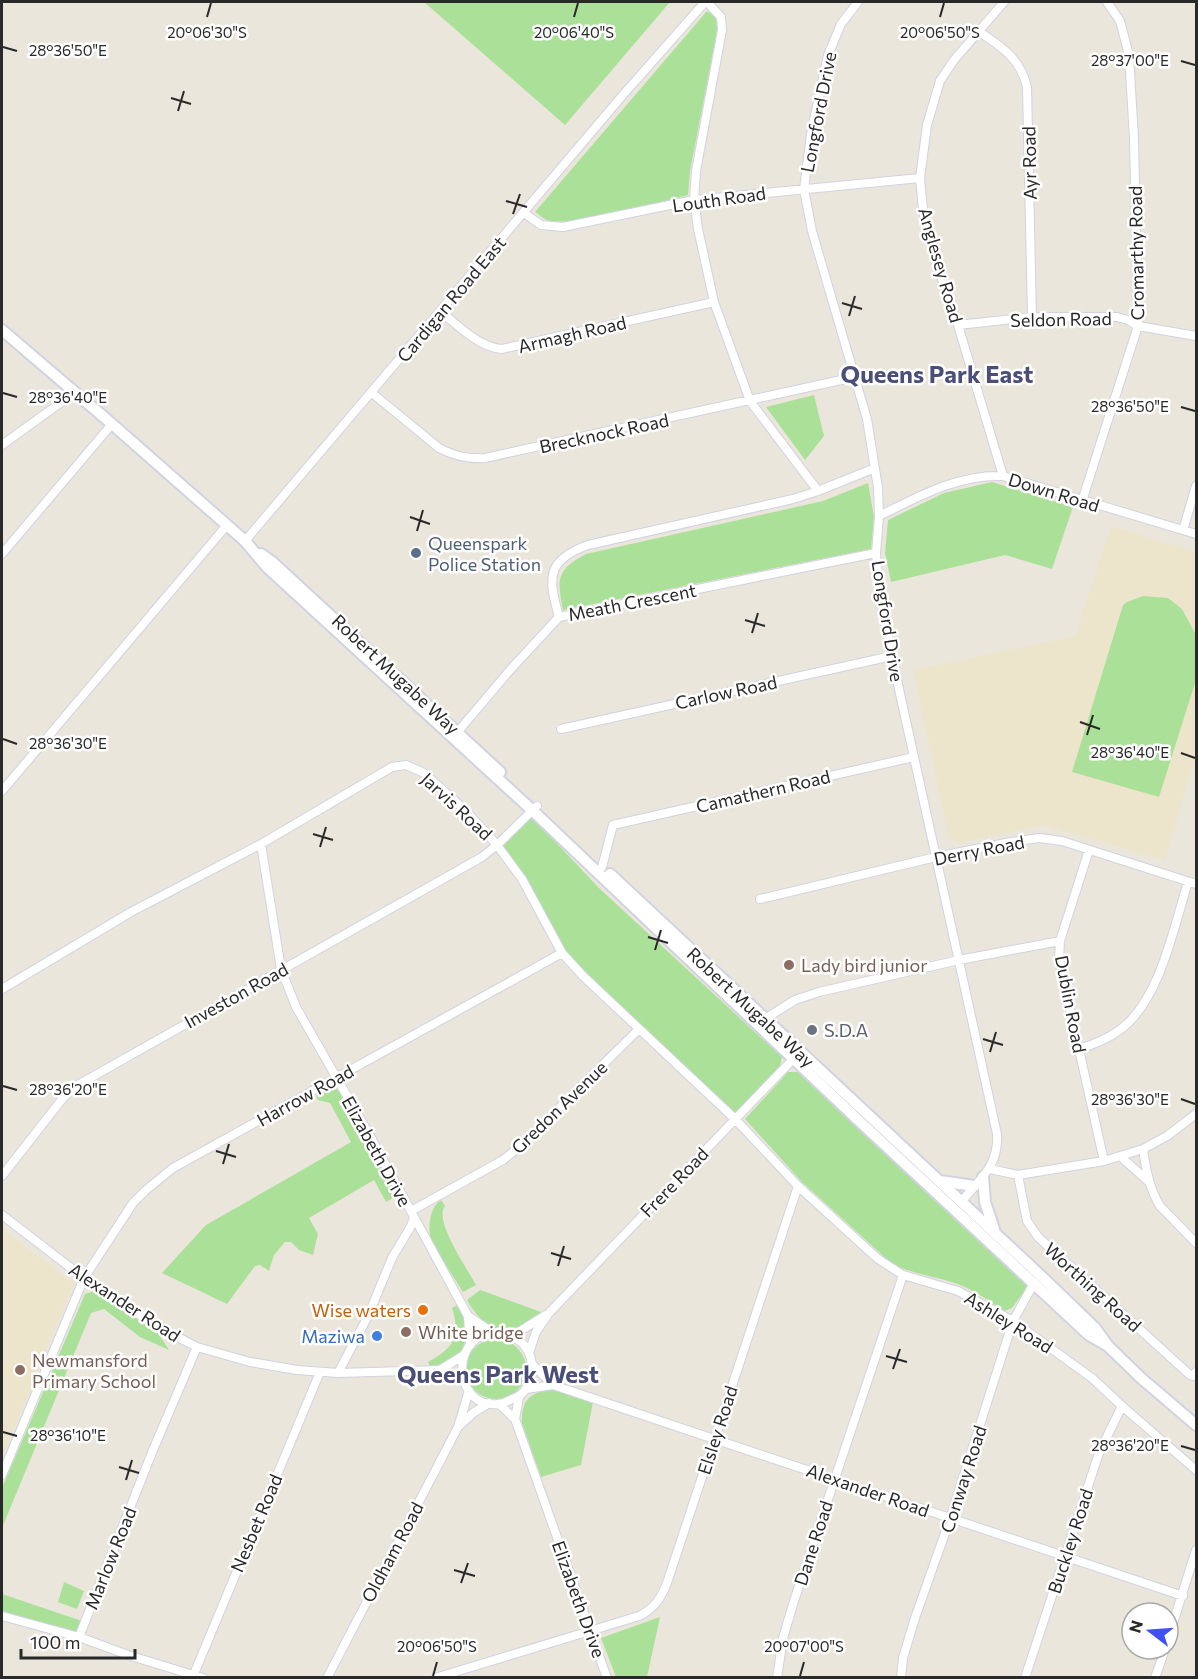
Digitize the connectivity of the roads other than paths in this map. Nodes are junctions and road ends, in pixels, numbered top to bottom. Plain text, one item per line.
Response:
1 (706, 2) edge
2 (858, 2) edge
3 (1004, 2) edge
4 (1107, 2) edge
5 (978, 31) junction
6 (920, 178) junction
7 (804, 189) junction
8 (694, 200) junction
9 (524, 213) junction
10 (714, 302) junction
11 (440, 311) junction
12 (1032, 317) junction
13 (958, 325) junction
14 (1138, 326) junction
15 (2, 330) edge
16 (1197, 336) edge
17 (855, 377) junction
18 (74, 393) junction
19 (372, 393) junction
20 (750, 401) junction
21 (112, 424) junction
22 (2, 445) edge
23 (875, 468) junction
24 (1003, 476) junction
25 (1197, 486) edge
26 (818, 491) junction
27 (1082, 501) junction
28 (879, 516) junction
29 (227, 525) junction
30 (1183, 530) junction
31 (1197, 534) edge
32 (245, 541) junction
33 (876, 553) junction
34 (2, 554) edge
35 (559, 617) junction
36 (892, 656) junction
37 (561, 729) dead end
38 (455, 736) junction
39 (914, 757) junction
40 (2, 791) edge
41 (535, 809) junction
42 (261, 844) junction
43 (497, 845) junction
44 (1089, 850) junction
45 (936, 857) junction
46 (602, 867) junction
47 (1192, 883) edge
48 (760, 899) dead end
49 (1060, 941) junction
50 (562, 953) junction
51 (959, 960) junction
52 (281, 969) junction
53 (2, 989) edge
54 (761, 1022) junction
55 (638, 1030) junction
56 (1079, 1049) junction
57 (796, 1056) junction
58 (337, 1077) junction
59 (1197, 1114) edge
60 (735, 1119) junction
61 (1143, 1149) junction
62 (1120, 1156) junction
63 (1104, 1161) junction
64 (987, 1173) junction
65 (1018, 1175) junction
66 (2, 1176) edge
67 (1149, 1182) junction
68 (934, 1184) junction
69 (798, 1186) junction
70 (974, 1186) junction
71 (961, 1202) junction
72 (2, 1215) edge
73 (413, 1215) junction
74 (973, 1226) junction
75 (995, 1233) junction
76 (1197, 1243) edge
77 (903, 1275) junction
78 (84, 1278) junction
79 (1035, 1283) junction
80 (549, 1313) junction
81 (468, 1316) junction
82 (1013, 1321) junction
83 (495, 1333) junction
84 (513, 1336) junction
85 (470, 1345) junction
86 (1108, 1346) junction
87 (197, 1347) junction
88 (529, 1353) junction
89 (464, 1355) junction
90 (532, 1364) junction
91 (440, 1370) junction
92 (320, 1372) junction
93 (1197, 1372) edge
94 (338, 1373) junction
95 (463, 1380) junction
96 (553, 1385) junction
97 (526, 1389) junction
98 (469, 1391) junction
99 (519, 1396) junction
100 (489, 1403) junction
101 (499, 1404) junction
102 (1122, 1406) junction
103 (515, 1419) junction
104 (1197, 1425) edge
105 (458, 1427) junction
106 (715, 1438) junction
107 (1197, 1470) edge
108 (2, 1475) edge
109 (834, 1478) junction
110 (950, 1519) junction
111 (1197, 1550) edge
112 (1065, 1556) junction
113 (1183, 1596) junction
114 (1180, 1605) edge
115 (2, 1616) edge
116 (590, 1633) junction
117 (79, 1637) junction
118 (1161, 1661) edge
119 (194, 1674) junction
120 (203, 1677) edge
121 (327, 1677) edge
122 (435, 1677) edge
123 (607, 1677) edge
124 (777, 1677) edge
125 (901, 1677) edge
126 (1025, 1677) edge
127 (1155, 1677) edge

1 - 8 street
1 - 9 street, Cardigan Road East
2 - 7 street, Longford Drive
3 - 5 street, Anglesey Road
4 - 14 street, Cromarthy Road
5 - 6 street, Anglesey Road
5 - 12 street, Ayr Road
6 - 7 street, Louth Road
6 - 13 street, Anglesey Road
7 - 8 street, Louth Road
7 - 17 street, Longford Drive
8 - 9 street, Louth Road
8 - 10 street
9 - 11 street, Cardigan Road East
10 - 11 street, Armagh Road
10 - 20 street
11 - 19 street, Cardigan Road East
12 - 13 street, Seldon Road
12 - 14 street, Seldon Road
13 - 24 street, Anglesey Road
14 - 16 street, Seldon Road
14 - 27 street, Cromarthy Road
15 - 18 main road, Robert Mugabe Way
17 - 20 street, Brecknock Road
17 - 23 street, Longford Drive
18 - 21 main road, Robert Mugabe Way
18 - 22 street
19 - 20 street, Brecknock Road
19 - 32 street, Cardigan Road East
20 - 26 street
21 - 29 main road, Robert Mugabe Way
21 - 34 street
23 - 26 street, Meath Crescent
23 - 28 street, Longford Drive
24 - 27 street, Down Road
24 - 28 street, Down Road
25 - 30 street
26 - 35 street, Meath Crescent
27 - 30 street, Down Road
28 - 33 street, Longford Drive
29 - 32 main road, Robert Mugabe Way
29 - 40 street
30 - 31 street, Down Road
32 - 38 main road, Robert Mugabe Way
33 - 35 street, Meath Crescent
33 - 36 street, Longford Drive
35 - 38 street
36 - 37 street, Carlow Road
36 - 39 street, Longford Drive
38 - 41 main road, Robert Mugabe Way
39 - 45 street, Longford Drive
39 - 46 street, Camathern Road
41 - 43 street, Investon Road
41 - 46 main road, Robert Mugabe Way
41 - 54 main road, Robert Mugabe Way
42 - 43 street, Jarvis Road
42 - 52 street, Elizabeth Drive
42 - 53 street, Jarvis Road
43 - 50 street, Jarvis Road
43 - 52 street, Investon Road
44 - 45 street, Derry Road
44 - 47 street, Derry Road
44 - 49 street, Dublin Road
45 - 48 street, Derry Road
45 - 51 street, Longford Drive
46 - 54 main road, Robert Mugabe Way
47 - 56 street
49 - 51 street
49 - 56 street, Dublin Road
50 - 55 street, Jarvis Road
50 - 58 street, Harrow Road
51 - 54 street
51 - 64 street, Longford Drive
52 - 58 street, Elizabeth Drive
52 - 66 street, Investon Road
54 - 57 main road, Robert Mugabe Way
55 - 60 street, Jarvis Road
55 - 73 street, Gredon Avenue
56 - 63 street, Dublin Road
57 - 60 street, Frere Road
57 - 68 main road, Robert Mugabe Way
58 - 73 street, Elizabeth Drive
58 - 78 street, Harrow Road
59 - 61 street
60 - 69 street, Ashley Road
60 - 80 street, Frere Road
61 - 62 street
61 - 67 street
62 - 63 street
62 - 67 street
63 - 65 street
64 - 65 street
64 - 70 street
64 - 75 main road
65 - 93 street, Worthing Road
67 - 76 street
68 - 70 main road
68 - 71 main road, Robert Mugabe Way
68 - 74 main road, Robert Mugabe Way
69 - 77 street, Ashley Road
69 - 106 street, Elsley Road
70 - 71 street
71 - 74 street
71 - 75 main road, Robert Mugabe Way
72 - 78 street, Alexander Road
73 - 81 street, Elizabeth Drive
73 - 94 street
74 - 79 main road, Robert Mugabe Way
75 - 86 main road, Robert Mugabe Way
77 - 82 street, Ashley Road
77 - 109 street, Dane Road
78 - 87 street, Alexander Road
78 - 108 street, Harrow Road
79 - 82 street, Conway Road
79 - 86 main road, Robert Mugabe Way
80 - 84 street, Frere Road
80 - 88 street, Frere Road
81 - 83 street, Elizabeth Drive
81 - 85 street, Elizabeth Drive
82 - 102 street, Ashley Road
82 - 110 street, Conway Road
83 - 84 street
83 - 85 street
84 - 88 street
85 - 89 street
86 - 104 main road, Robert Mugabe Way
87 - 92 street, Alexander Road
87 - 117 street, Marlow Road
88 - 90 street
89 - 91 street
89 - 95 street
90 - 96 street, Alexander Road
90 - 97 street
91 - 94 street, Alexander Road
91 - 95 street, Alexander Road
92 - 94 street, Alexander Road
92 - 119 street, Nesbet Road
95 - 98 street
96 - 97 street, Alexander Road
96 - 106 street, Alexander Road
97 - 99 street
98 - 100 street
98 - 105 street, Oldham Road
99 - 101 street
99 - 103 street, Elizabeth Drive
100 - 101 street
100 - 105 street, Oldham Road
101 - 103 street, Elizabeth Drive
102 - 107 street, Ashley Road
102 - 112 street, Buckley Road
103 - 116 street, Elizabeth Drive
105 - 121 street, Oldham Road
106 - 109 street, Alexander Road
106 - 116 street, Elsley Road
109 - 110 street, Alexander Road
109 - 124 street, Dane Road
110 - 112 street, Alexander Road
110 - 125 street, Conway Road
111 - 113 street
112 - 113 street, Alexander Road
112 - 126 street, Buckley Road
113 - 114 street
115 - 117 street
116 - 122 street, Elsley Road
116 - 123 street, Elizabeth Drive
117 - 119 street
118 - 127 street
119 - 120 street

